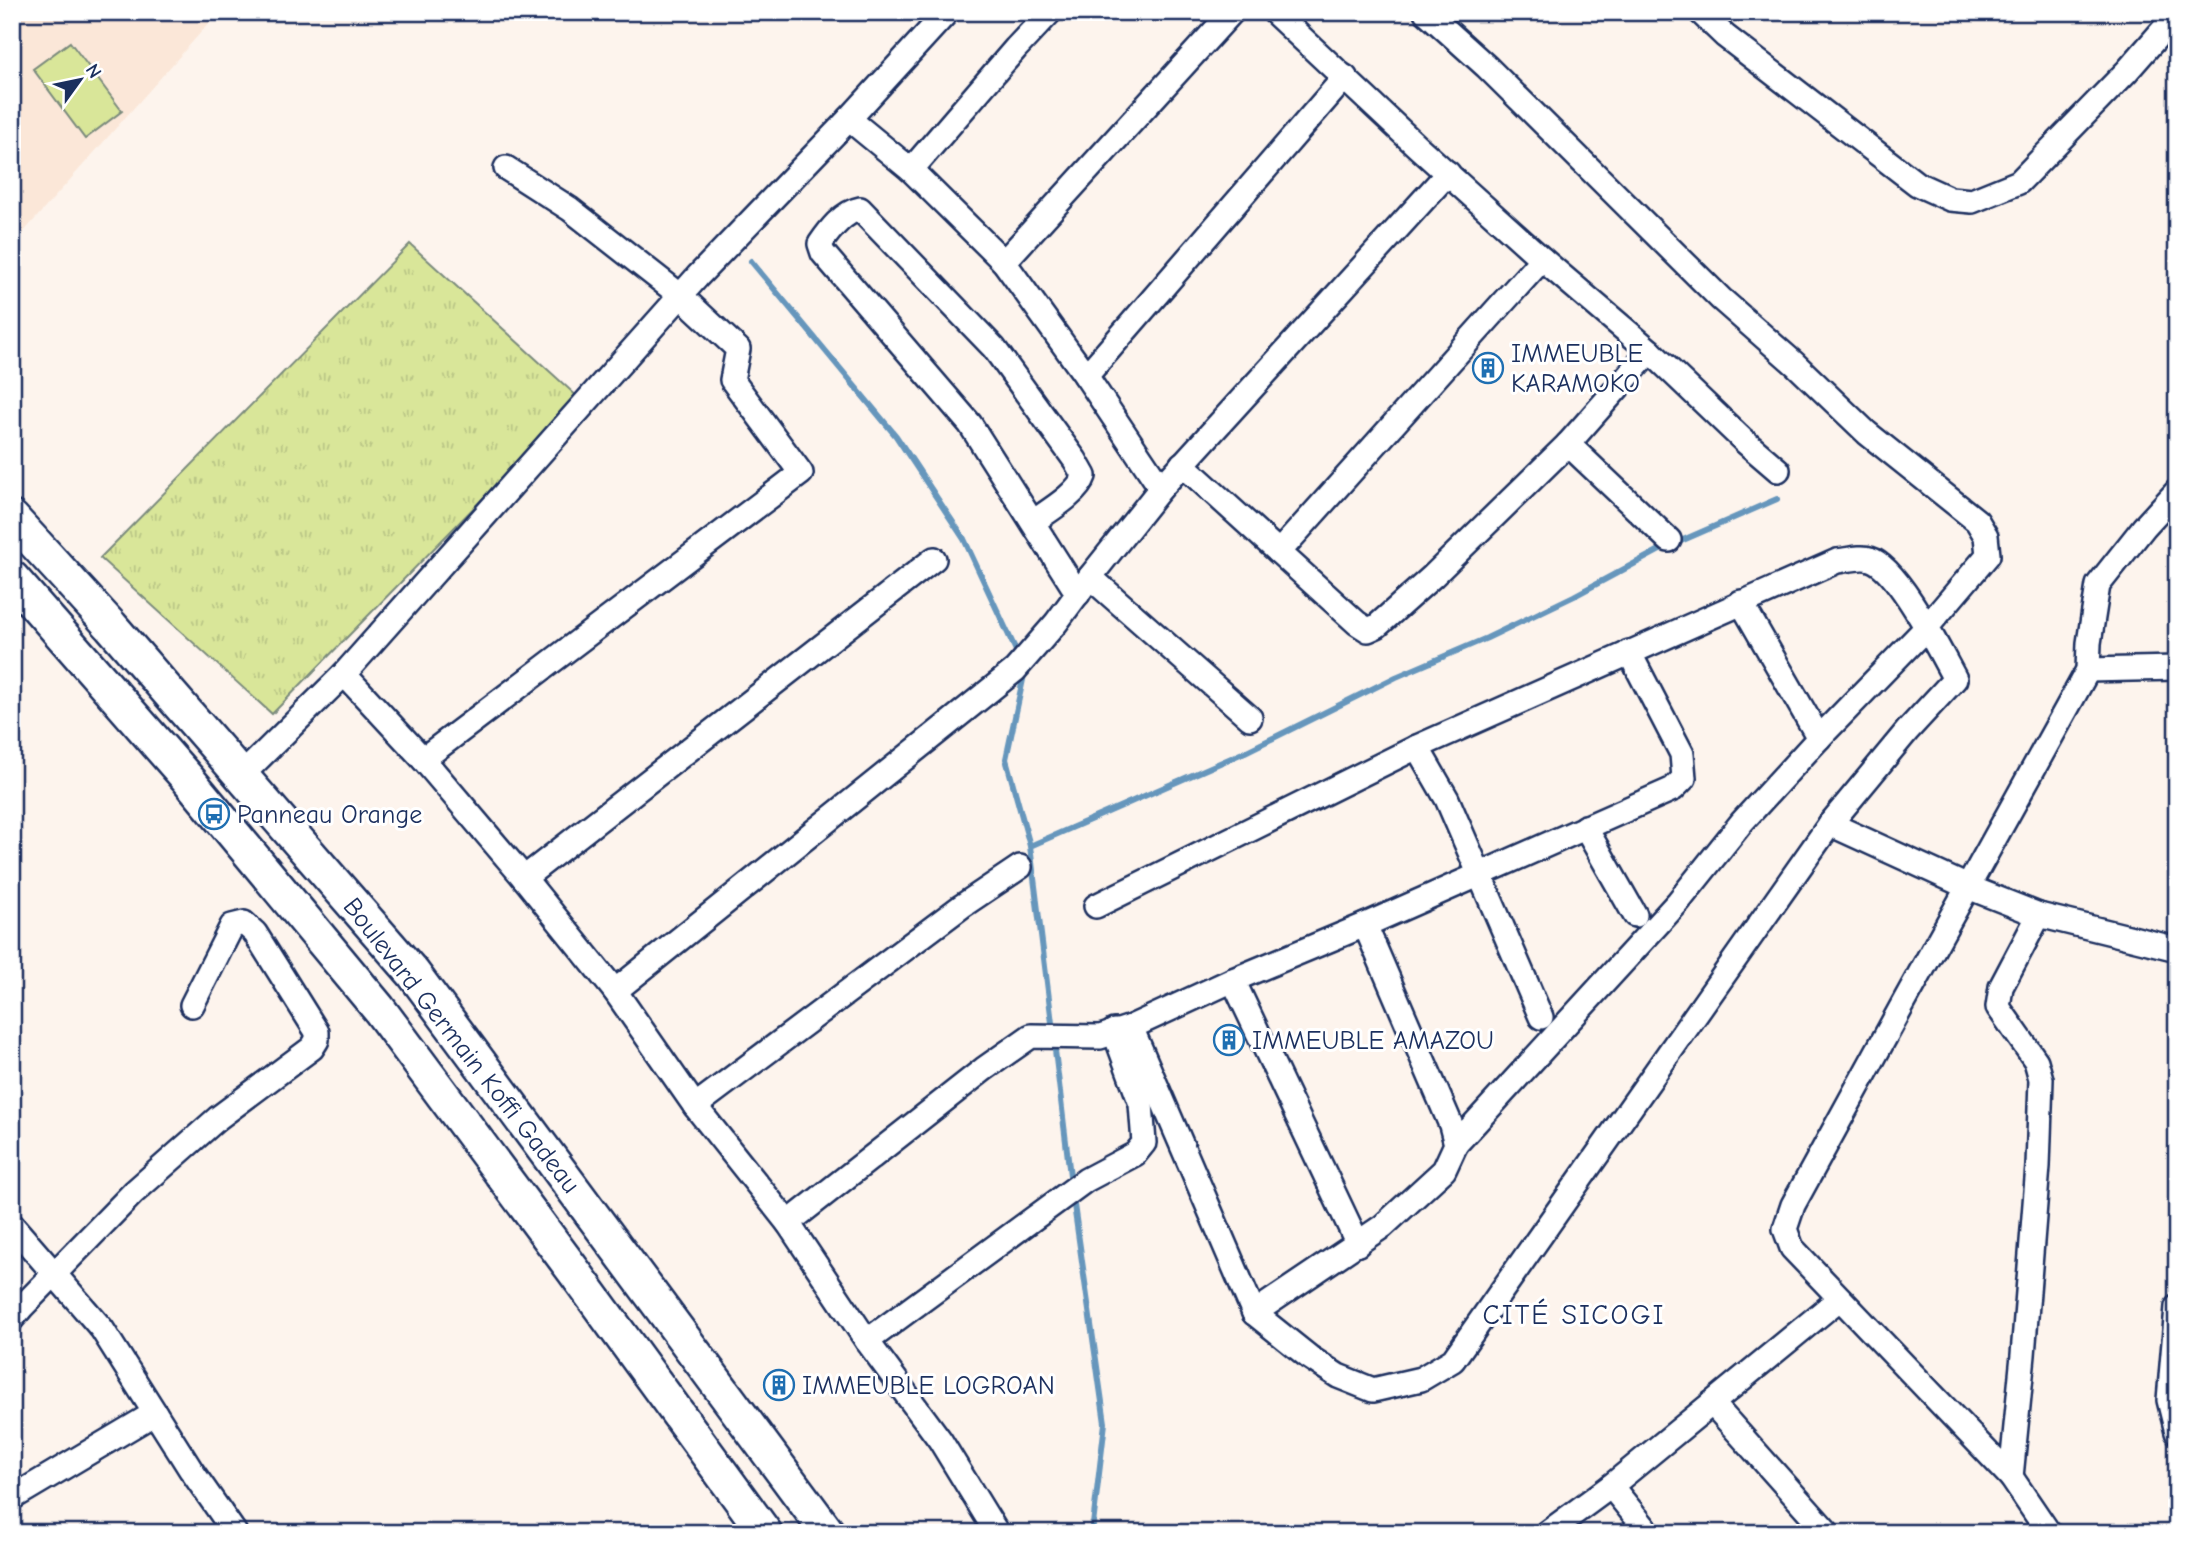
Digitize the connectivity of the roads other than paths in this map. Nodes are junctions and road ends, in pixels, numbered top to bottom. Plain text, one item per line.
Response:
1 (947, 12) edge
2 (1051, 12) edge
3 (1232, 12) edge
4 (1274, 12) edge
5 (1426, 12) edge
6 (1700, 12) edge
7 (2177, 14) edge
8 (1345, 77) junction
9 (849, 119) junction
10 (506, 168) dead end
11 (911, 170) junction
12 (1448, 173) junction
13 (1542, 258) junction
14 (1004, 262) junction
15 (681, 296) junction
16 (1650, 351) junction
17 (1086, 376) junction
18 (1568, 444) junction
19 (1182, 464) junction
20 (1778, 470) dead end
21 (1161, 488) junction
22 (2177, 491) edge
23 (12, 518) edge
24 (1033, 523) junction
25 (1669, 540) dead end
26 (1279, 552) junction
27 (934, 559) dead end
28 (12, 578) edge
29 (1084, 586) junction
30 (1741, 603) junction
31 (1926, 628) junction
32 (1629, 652) junction
33 (2177, 668) edge
34 (2088, 670) junction
35 (344, 674) junction
36 (1250, 718) dead end
37 (1819, 738) junction
38 (1417, 747) junction
39 (423, 759) junction
40 (241, 776) junction
41 (1830, 824) junction
42 (1585, 827) junction
43 (1020, 867) dead end
44 (1479, 874) junction
45 (524, 878) junction
46 (1968, 887) junction
47 (1096, 906) dead end
48 (1635, 915) dead end
49 (2039, 915) junction
50 (1365, 925) junction
51 (2177, 949) edge
52 (1233, 980) junction
53 (615, 991) junction
54 (192, 1005) dead end
55 (1541, 1017) dead end
56 (1115, 1032) junction
57 (695, 1105) junction
58 (1456, 1144) junction
59 (788, 1223) junction
60 (12, 1225) edge
61 (1358, 1244) junction
62 (55, 1274) junction
63 (1839, 1298) junction
64 (2177, 1307) edge
65 (1254, 1313) junction
66 (12, 1320) edge
67 (867, 1341) junction
68 (1712, 1403) junction
69 (155, 1413) junction
70 (2177, 1433) edge
71 (191, 1469) junction
72 (2011, 1477) junction
73 (1611, 1486) junction
74 (12, 1498) edge
75 (216, 1533) edge
76 (235, 1533) edge
77 (765, 1533) edge
78 (828, 1533) edge
79 (997, 1533) edge
80 (1546, 1533) edge
81 (1649, 1533) edge
82 (1828, 1533) edge
83 (2049, 1533) edge

1 - 9 street
2 - 11 street
3 - 14 street
4 - 8 street
5 - 31 street
6 - 7 street
8 - 12 street
8 - 17 street
9 - 11 street
9 - 15 street
10 - 15 street
11 - 14 street
12 - 13 street
12 - 19 street
13 - 16 street
13 - 26 street
14 - 17 street
15 - 35 street
15 - 39 street
16 - 18 street
16 - 20 street
17 - 21 street
18 - 25 street
18 - 26 street
19 - 21 street
19 - 26 street
21 - 29 street
22 - 34 street
23 - 40 main road, Boulevard Germain Koffi Gadeau
24 - 24 street
24 - 29 street
27 - 45 street
28 - 77 main road, Boulevard Germain Koffi Gadeau
29 - 36 street
29 - 53 street
30 - 31 street
30 - 32 street
30 - 37 street
31 - 37 street
31 - 41 street
32 - 38 street
32 - 42 street
33 - 34 street
34 - 46 street
35 - 39 street
35 - 40 street
37 - 58 street
38 - 44 street
38 - 47 street
39 - 45 street
40 - 78 main road, Boulevard Germain Koffi Gadeau
41 - 46 street
41 - 65 street
42 - 44 street
42 - 48 street
43 - 57 street
44 - 50 street
44 - 55 street
45 - 53 street
46 - 49 street
46 - 63 street
49 - 51 street
49 - 72 street
50 - 52 street
50 - 58 street
52 - 56 street
52 - 61 street
53 - 57 street
54 - 62 street
56 - 59 street
56 - 65 street
56 - 67 street
57 - 59 street
58 - 61 street
59 - 67 street
60 - 62 street
61 - 65 street
62 - 66 street
62 - 69 street
63 - 68 street
63 - 72 street
64 - 70 street
67 - 79 street
68 - 73 street
68 - 82 street
69 - 71 street
69 - 74 street
71 - 75 street
71 - 76 street
72 - 83 street
73 - 80 street
73 - 81 street

